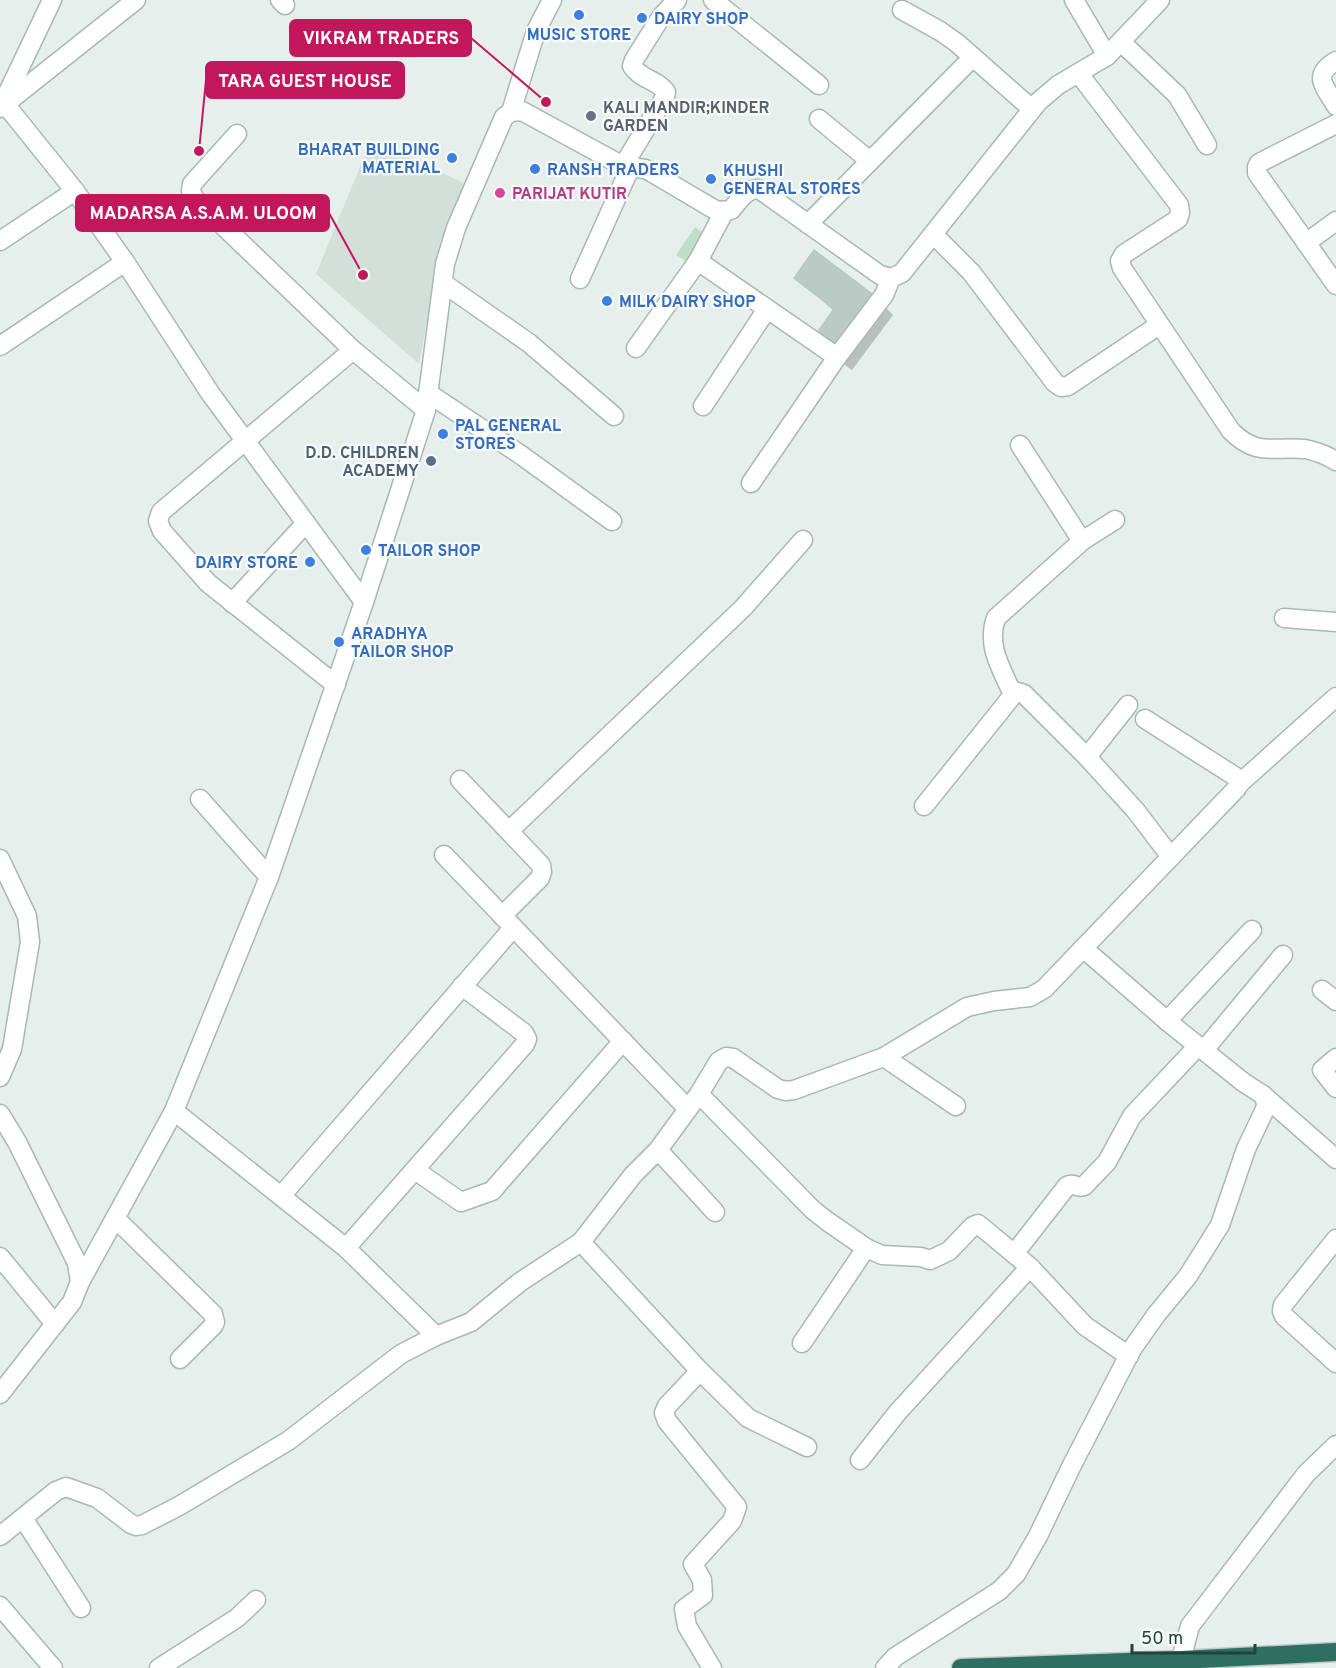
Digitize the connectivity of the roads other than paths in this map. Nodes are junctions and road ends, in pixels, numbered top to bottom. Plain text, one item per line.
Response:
1 (52, 0) edge
2 (136, 0) edge
3 (552, 0) edge
4 (677, 0) edge
5 (713, 0) edge
6 (1074, 0) edge
7 (1160, 0) edge
8 (902, 10) dead end
9 (1121, 42) junction
10 (1107, 56) junction
11 (973, 57) junction
12 (1336, 62) edge
13 (1079, 74) junction
14 (819, 85) dead end
15 (1336, 106) edge
16 (2, 107) edge
17 (1032, 109) junction
18 (511, 112) junction
19 (819, 119) dead end
20 (1336, 124) edge
21 (237, 134) dead end
22 (1207, 145) dead end
23 (870, 161) junction
24 (627, 167) junction
25 (75, 191) junction
26 (724, 212) junction
27 (1336, 221) edge
28 (808, 224) junction
29 (933, 234) junction
30 (0, 241) edge
31 (1306, 243) junction
32 (698, 261) junction
33 (125, 262) junction
34 (891, 278) junction
35 (580, 279) dead end
36 (443, 283) junction
37 (1336, 285) edge
38 (767, 309) junction
39 (1159, 325) junction
40 (0, 346) edge
41 (636, 348) dead end
42 (353, 350) junction
43 (837, 357) junction
44 (427, 401) junction
45 (703, 406) dead end
46 (614, 416) dead end
47 (246, 441) junction
48 (1020, 445) dead end
49 (1336, 460) edge
50 (751, 483) dead end
51 (1115, 519) dead end
52 (612, 521) dead end
53 (306, 523) junction
54 (803, 540) dead end
55 (1082, 541) junction
56 (364, 602) junction
57 (232, 603) junction
58 (1284, 618) dead end
59 (1336, 622) edge
60 (336, 685) junction
61 (1013, 695) junction
62 (1336, 697) edge
63 (1128, 705) dead end
64 (1145, 719) dead end
65 (1087, 757) junction
66 (460, 780) dead end
67 (1239, 784) junction
68 (200, 800) dead end
69 (924, 806) dead end
70 (509, 831) junction
71 (444, 855) dead end
72 (1171, 857) junction
73 (0, 859) edge
74 (269, 877) junction
75 (508, 922) junction
76 (1252, 930) dead end
77 (1083, 948) junction
78 (1283, 955) dead end
79 (462, 986) junction
80 (1167, 1021) junction
81 (623, 1041) junction
82 (1201, 1048) junction
83 (884, 1057) junction
84 (1336, 1058) edge
85 (0, 1077) edge
86 (1336, 1088) edge
87 (699, 1094) junction
88 (1263, 1095) junction
89 (956, 1106) dead end
90 (687, 1108) junction
91 (174, 1111) junction
92 (0, 1114) edge
93 (658, 1150) junction
94 (1336, 1159) edge
95 (415, 1170) junction
96 (281, 1196) junction
97 (715, 1212) dead end
98 (115, 1218) junction
99 (1336, 1239) edge
100 (581, 1242) junction
101 (346, 1248) junction
102 (866, 1248) junction
103 (1014, 1254) junction
104 (0, 1257) edge
105 (1030, 1267) junction
106 (80, 1282) junction
107 (55, 1324) junction
108 (436, 1336) junction
109 (802, 1343) dead end
110 (1129, 1356) junction
111 (180, 1359) dead end
112 (1336, 1363) edge
113 (700, 1371) junction
114 (0, 1394) edge
115 (1336, 1445) edge
116 (807, 1447) dead end
117 (860, 1460) dead end
118 (23, 1518) junction
119 (0, 1536) edge
120 (256, 1600) dead end
121 (0, 1606) edge
122 (81, 1608) dead end
123 (1336, 1652) edge
124 (1181, 1664) edge
125 (53, 1668) edge
126 (159, 1668) edge
127 (712, 1668) edge
128 (885, 1668) edge
129 (961, 1668) edge

1 - 16 street
2 - 16 street
3 - 18 street
4 - 24 street
5 - 14 street
6 - 10 street
7 - 9 street
8 - 11 street
9 - 10 street
9 - 22 street
10 - 13 street
11 - 17 street
11 - 23 street
12 - 15 street
13 - 17 street
13 - 39 street
16 - 25 street
17 - 29 street
18 - 24 street
18 - 36 street
19 - 23 street
20 - 31 street
21 - 42 street
23 - 28 street
24 - 26 street
24 - 35 street
25 - 30 street
25 - 33 street
26 - 28 street
26 - 32 street
27 - 31 street
28 - 34 street
29 - 34 street
29 - 39 street
31 - 37 street
32 - 38 street
32 - 41 street
33 - 40 street
33 - 47 street
34 - 43 street
36 - 44 street
36 - 46 street
38 - 43 street
38 - 45 street
39 - 49 street
42 - 44 street
42 - 47 street
43 - 50 street
44 - 52 street
44 - 56 street
47 - 53 street
47 - 57 street
48 - 55 street
51 - 55 street
53 - 56 street
53 - 57 street
54 - 70 street
55 - 61 street
56 - 60 street
57 - 60 street
58 - 59 street
60 - 74 street
61 - 65 street
61 - 69 street
62 - 67 street
63 - 65 street
64 - 67 street
65 - 72 street
66 - 70 street
67 - 72 street
68 - 74 street
70 - 75 street
71 - 75 street
72 - 77 street
73 - 85 street
74 - 91 street
75 - 79 street
75 - 81 street
76 - 80 street
77 - 80 street
77 - 83 street
78 - 82 street
79 - 95 street
79 - 96 street
80 - 82 street
81 - 90 street
81 - 95 street
82 - 88 street
82 - 103 street
83 - 87 street
83 - 89 street
84 - 86 street
87 - 90 street
87 - 102 street
88 - 94 street
88 - 110 street
90 - 93 street
91 - 96 street
91 - 98 street
92 - 106 street
93 - 97 street
93 - 100 street
95 - 101 street
96 - 101 street
98 - 106 street
98 - 111 street
99 - 112 street
100 - 108 street
100 - 113 street
101 - 108 street
102 - 103 street
102 - 109 street
103 - 105 street
104 - 107 street
105 - 110 street
105 - 117 street
106 - 107 street
107 - 114 street
108 - 118 street
110 - 128 street
113 - 116 street
113 - 127 street
115 - 124 street
118 - 119 street
118 - 122 street
120 - 126 street
121 - 125 street
123 - 124 highway
124 - 129 highway

